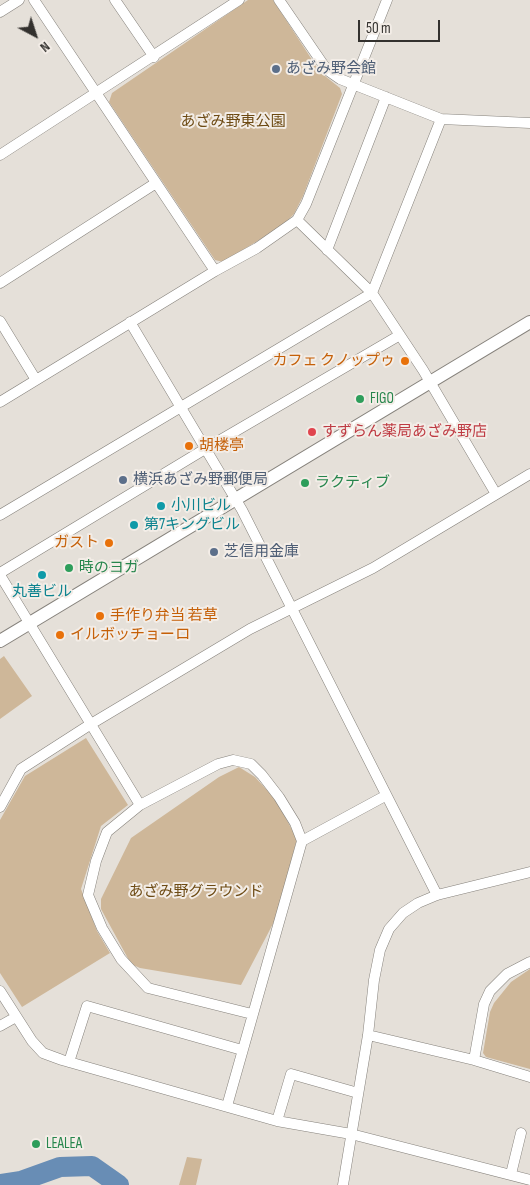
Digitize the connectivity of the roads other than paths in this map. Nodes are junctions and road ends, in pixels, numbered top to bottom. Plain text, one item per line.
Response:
1 (19, 0) edge
2 (34, 0) edge
3 (115, 0) edge
4 (239, 0) edge
5 (279, 0) edge
6 (387, 0) edge
7 (0, 12) edge
8 (154, 57) junction
9 (354, 84) junction
10 (96, 92) junction
11 (386, 97) junction
12 (441, 119) junction
13 (530, 123) edge
14 (0, 156) edge
15 (156, 183) junction
16 (296, 220) junction
17 (327, 250) junction
18 (215, 271) junction
19 (0, 283) edge
20 (372, 293) junction
21 (0, 321) edge
22 (130, 322) junction
23 (530, 322) edge
24 (3, 334) edge
25 (400, 335) junction
26 (36, 380) junction
27 (430, 382) junction
28 (0, 402) edge
29 (180, 407) junction
30 (205, 449) junction
31 (530, 474) edge
32 (496, 494) junction
33 (235, 498) junction
34 (0, 515) edge
35 (0, 574) edge
36 (291, 608) junction
37 (30, 623) junction
38 (0, 641) edge
39 (91, 724) junction
40 (386, 796) junction
41 (140, 805) junction
42 (0, 807) edge
43 (302, 841) junction
44 (530, 872) edge
45 (437, 896) junction
46 (530, 962) edge
47 (0, 991) edge
48 (252, 1014) junction
49 (16, 1017) junction
50 (0, 1026) edge
51 (368, 1035) junction
52 (242, 1050) junction
53 (474, 1060) junction
54 (70, 1062) junction
55 (530, 1076) edge
56 (358, 1093) junction
57 (227, 1106) junction
58 (277, 1121) junction
59 (521, 1133) dead end
60 (351, 1134) junction
61 (511, 1174) junction
62 (530, 1180) edge
63 (343, 1185) edge

1 - 7 street
2 - 10 street
3 - 8 street
4 - 8 street
5 - 9 street
6 - 9 street
8 - 10 street
9 - 11 street
9 - 16 street
10 - 14 street
10 - 15 street
11 - 12 street
11 - 17 street
12 - 13 street
12 - 20 street
15 - 18 street
15 - 19 street
16 - 17 street
16 - 18 street
17 - 20 street
18 - 22 street
20 - 25 street
20 - 29 street
21 - 24 street
22 - 26 street
22 - 29 street
23 - 27 street
24 - 26 street
25 - 27 street
25 - 30 street
26 - 28 street
27 - 32 street
27 - 33 street
29 - 30 street
29 - 34 street
30 - 33 street
30 - 35 street
31 - 32 street
32 - 36 street
33 - 36 street
33 - 37 street
35 - 37 street
36 - 39 street
36 - 40 street
37 - 38 street
37 - 39 street
39 - 41 street
39 - 42 street
40 - 43 street
40 - 45 street
41 - 43 street
41 - 48 street
43 - 48 street
44 - 45 street
45 - 51 street
46 - 53 street
47 - 49 street
48 - 52 street
49 - 50 street
49 - 54 street
51 - 53 street
51 - 56 street
52 - 54 street
52 - 57 street
53 - 55 street
54 - 57 street
56 - 58 street
56 - 60 street
57 - 58 street
58 - 60 street
59 - 61 street
60 - 61 street
60 - 63 street
61 - 62 street

